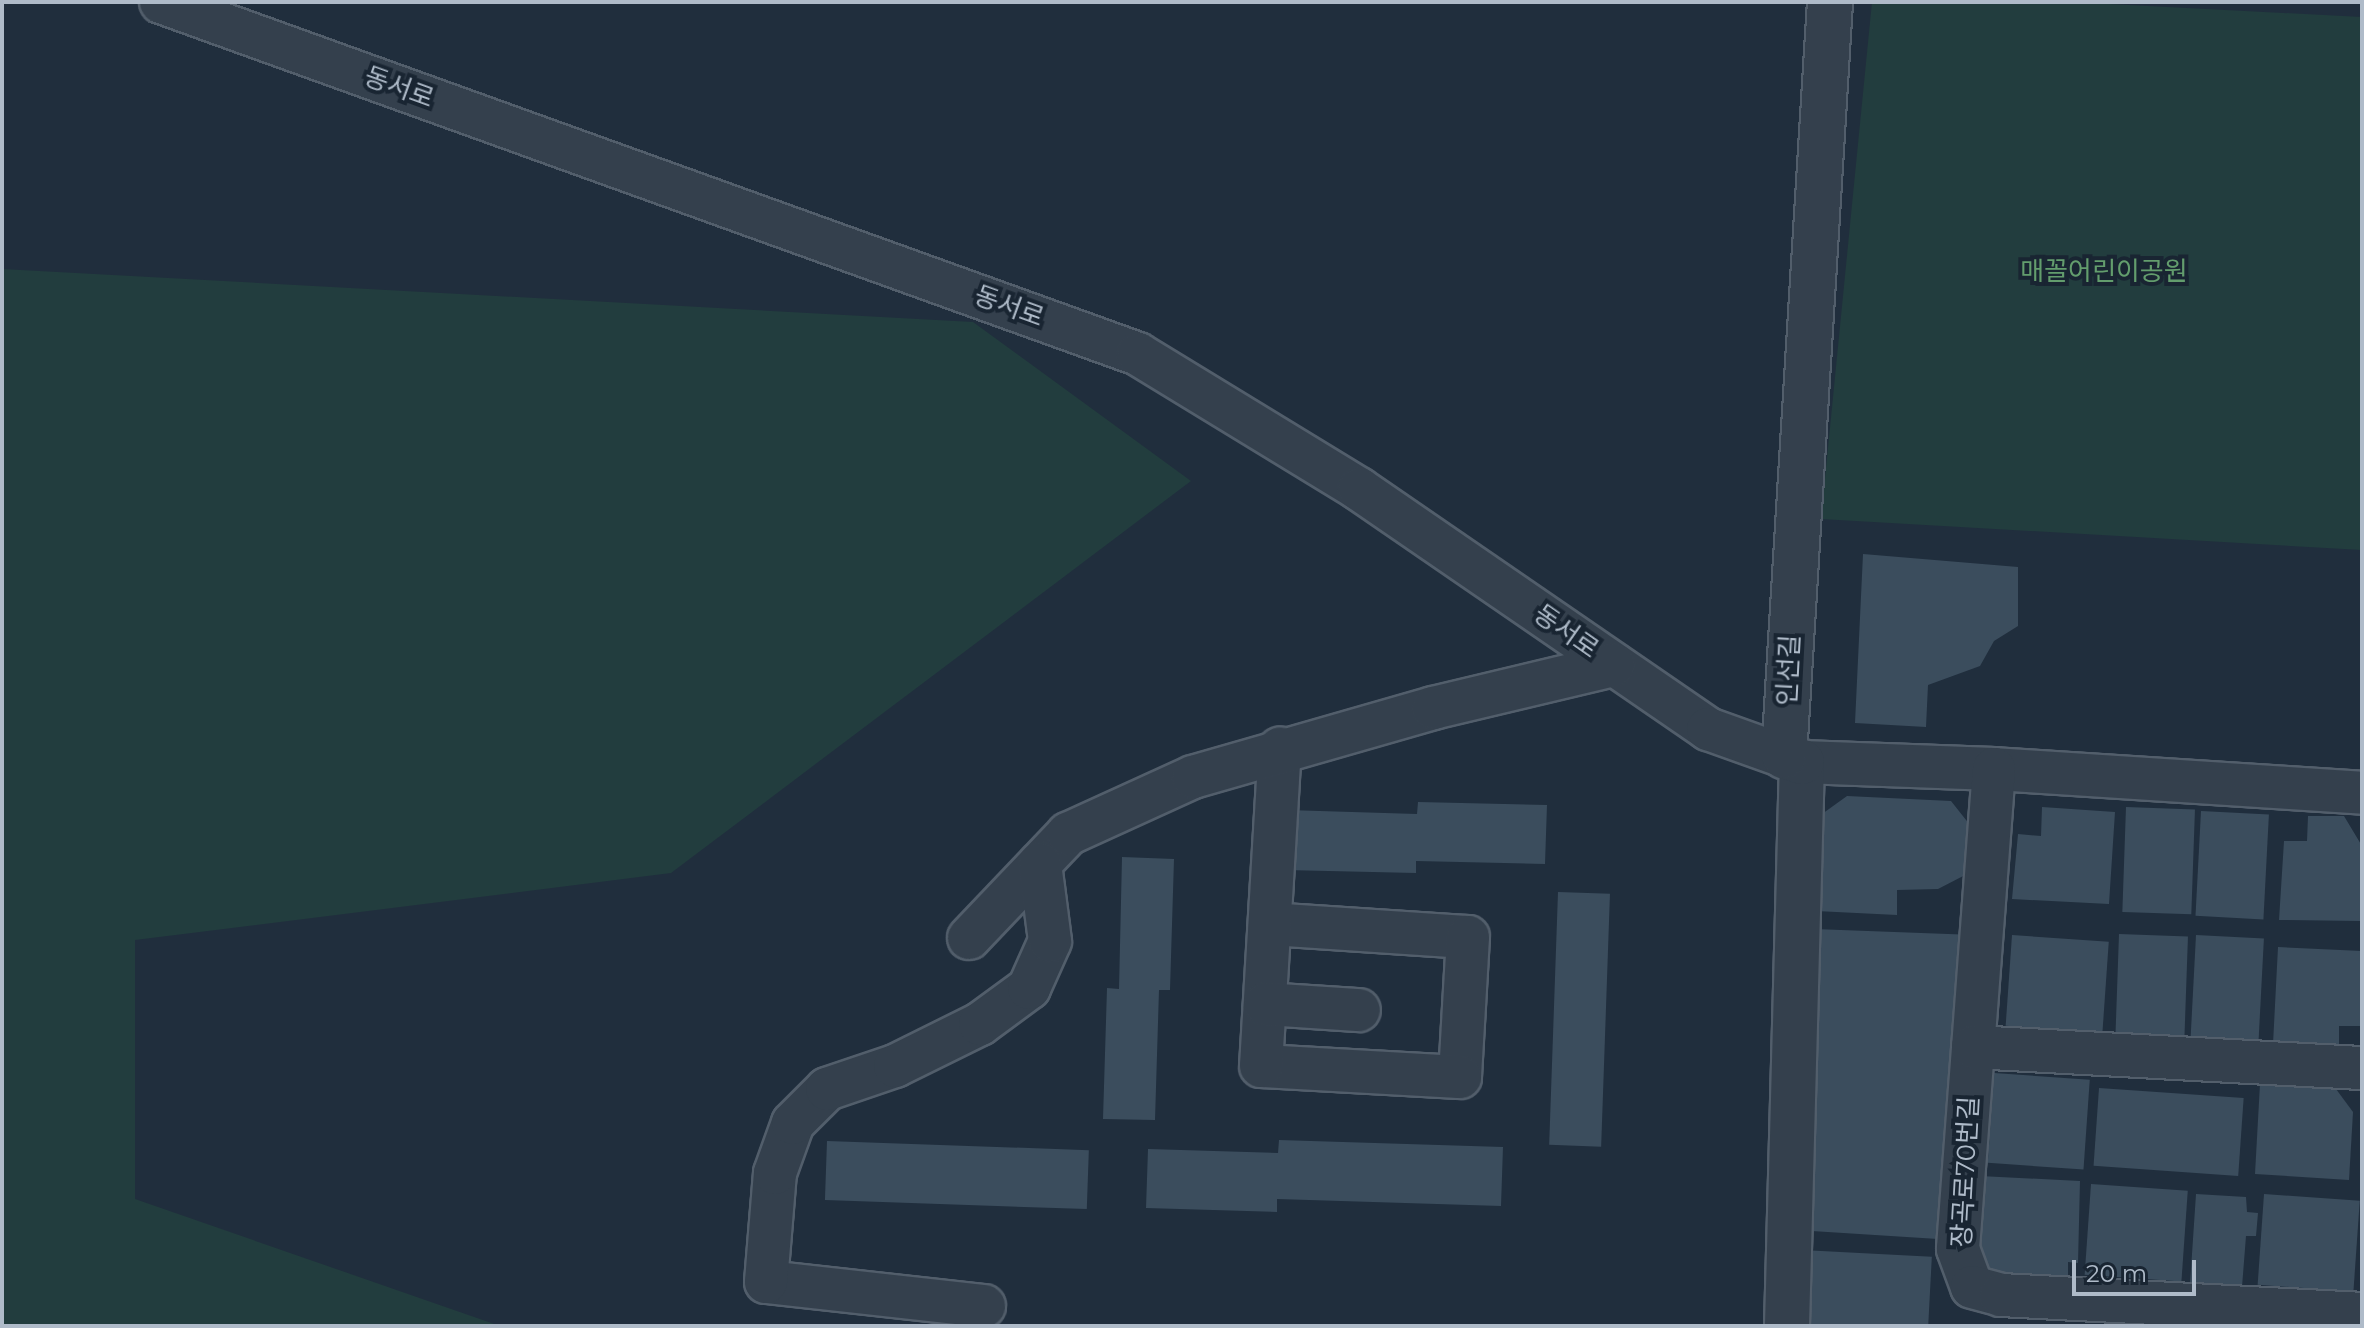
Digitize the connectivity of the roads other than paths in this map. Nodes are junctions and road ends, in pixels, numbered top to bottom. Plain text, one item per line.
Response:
1 (161, 2) edge
2 (1830, 2) edge
3 (1614, 665) junction
4 (1280, 749) junction
5 (1793, 759) junction
6 (1994, 769) junction
7 (2362, 793) edge
8 (1040, 864) junction
9 (1270, 924) junction
10 (969, 938) dead end
11 (1265, 1004) junction
12 (1359, 1010) dead end
13 (1973, 1047) junction
14 (2362, 1068) edge
15 (984, 1306) dead end
16 (2362, 1314) edge
17 (1787, 1326) edge

1 - 3 street, 동서로
2 - 5 street, 인선길
3 - 4 street
3 - 5 street, 동서로
4 - 8 street
4 - 9 street
5 - 6 street, 동서로
5 - 17 street, 인선길
6 - 7 street, 동서로
6 - 13 street, 장곡로70번길
8 - 10 street
8 - 15 street
9 - 11 street
9 - 11 street
11 - 12 street
13 - 14 street
13 - 16 street, 장곡로70번길

